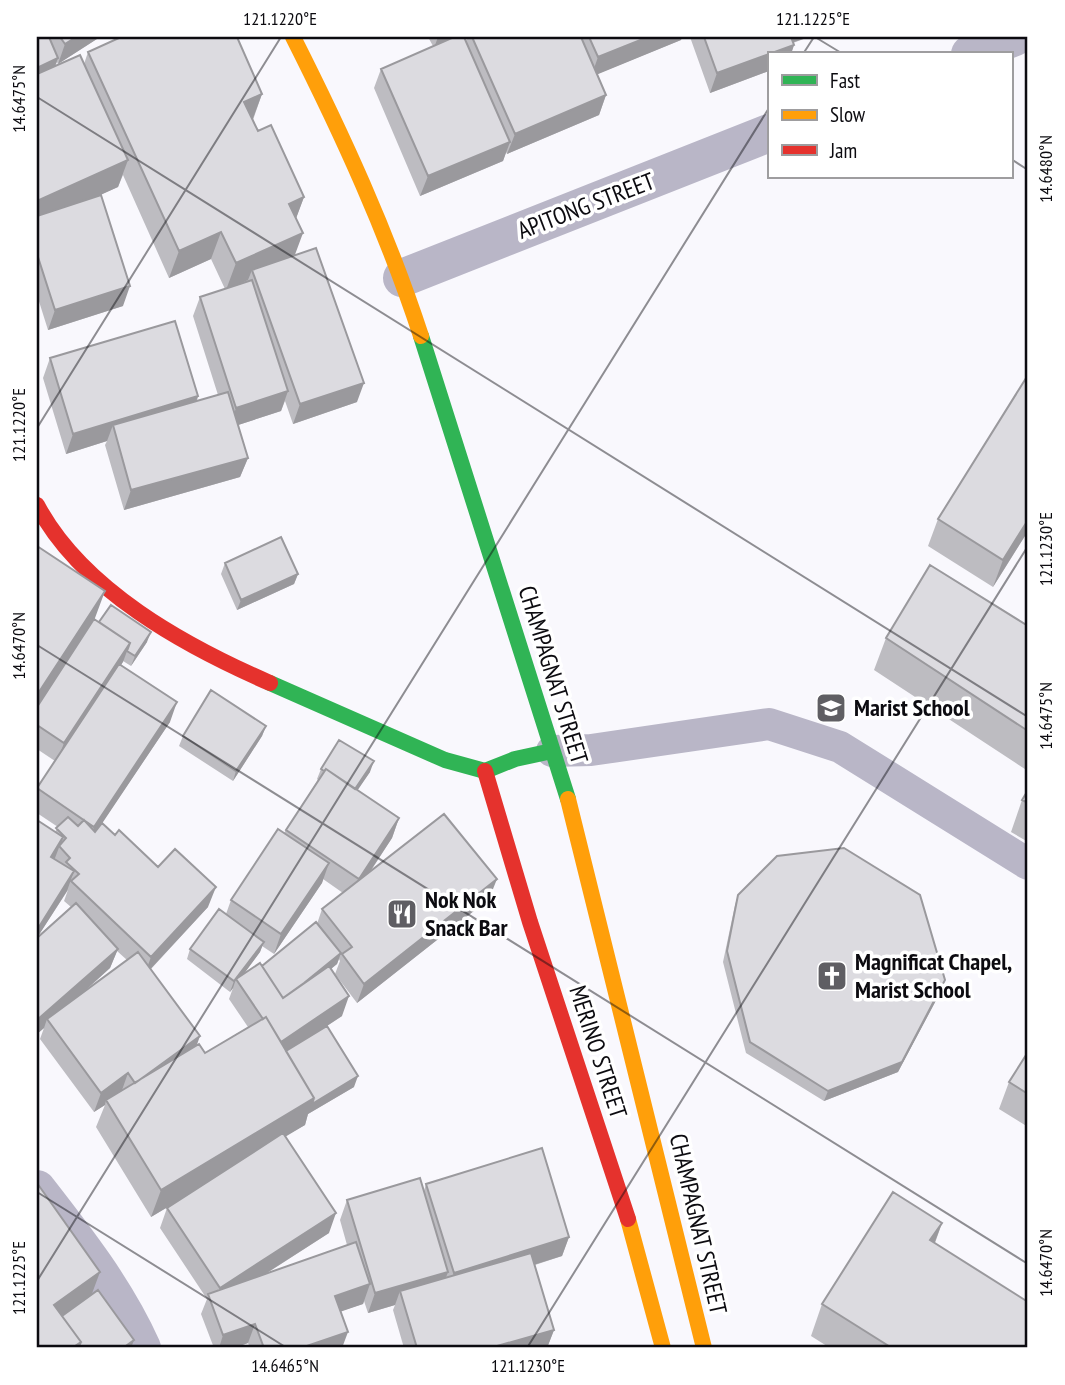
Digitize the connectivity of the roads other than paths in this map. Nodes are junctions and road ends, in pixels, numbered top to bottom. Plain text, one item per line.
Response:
1 (293, 37) edge
2 (1015, 37) edge
3 (975, 52) edge
4 (768, 133) edge
5 (402, 278) junction
6 (37, 505) edge
7 (552, 751) junction
8 (485, 771) junction
9 (1028, 864) edge
10 (37, 1189) edge
11 (142, 1348) edge
12 (663, 1348) edge
13 (704, 1348) edge

1 - 5 street, CHAMPAGNAT STREET
2 - 3 street
4 - 5 street, APITONG STREET
5 - 7 street, CHAMPAGNAT STREET
6 - 8 street
7 - 8 street
7 - 9 lane
7 - 13 street, CHAMPAGNAT STREET
8 - 12 street, MERINO STREET
10 - 11 street

